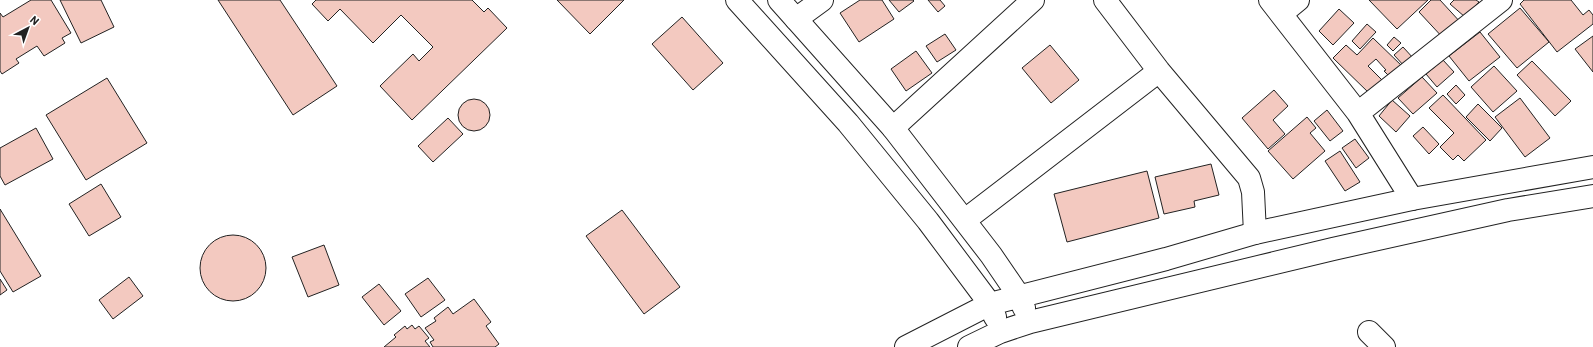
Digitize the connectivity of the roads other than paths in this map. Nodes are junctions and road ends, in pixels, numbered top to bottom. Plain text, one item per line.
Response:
1 (737, 0) edge
2 (779, 0) edge
3 (822, 0) edge
4 (1033, 0) edge
5 (1105, 0) edge
6 (1298, 0) edge
7 (1501, 0) edge
8 (1276, 7) edge
9 (796, 19) junction
10 (1159, 71) junction
11 (1358, 113) junction
12 (893, 128) junction
13 (1593, 166) edge
14 (1593, 196) edge
15 (1412, 199) junction
16 (965, 220) junction
17 (1255, 233) junction
18 (1020, 296) junction
19 (990, 304) junction
20 (1030, 322) junction
21 (1000, 332) junction
22 (906, 347) edge
23 (969, 347) edge

1 - 19 main road
2 - 9 main road
3 - 9 main road
4 - 12 main road
5 - 10 main road
6 - 8 main road
7 - 11 main road
8 - 11 main road
9 - 12 main road
10 - 16 main road
10 - 17 main road
11 - 15 main road
12 - 16 main road
13 - 15 main road
14 - 20 main road
15 - 17 main road
16 - 18 main road
17 - 18 main road
18 - 19 main road
18 - 20 main road
19 - 21 main road
19 - 22 main road
20 - 21 main road
21 - 23 main road

